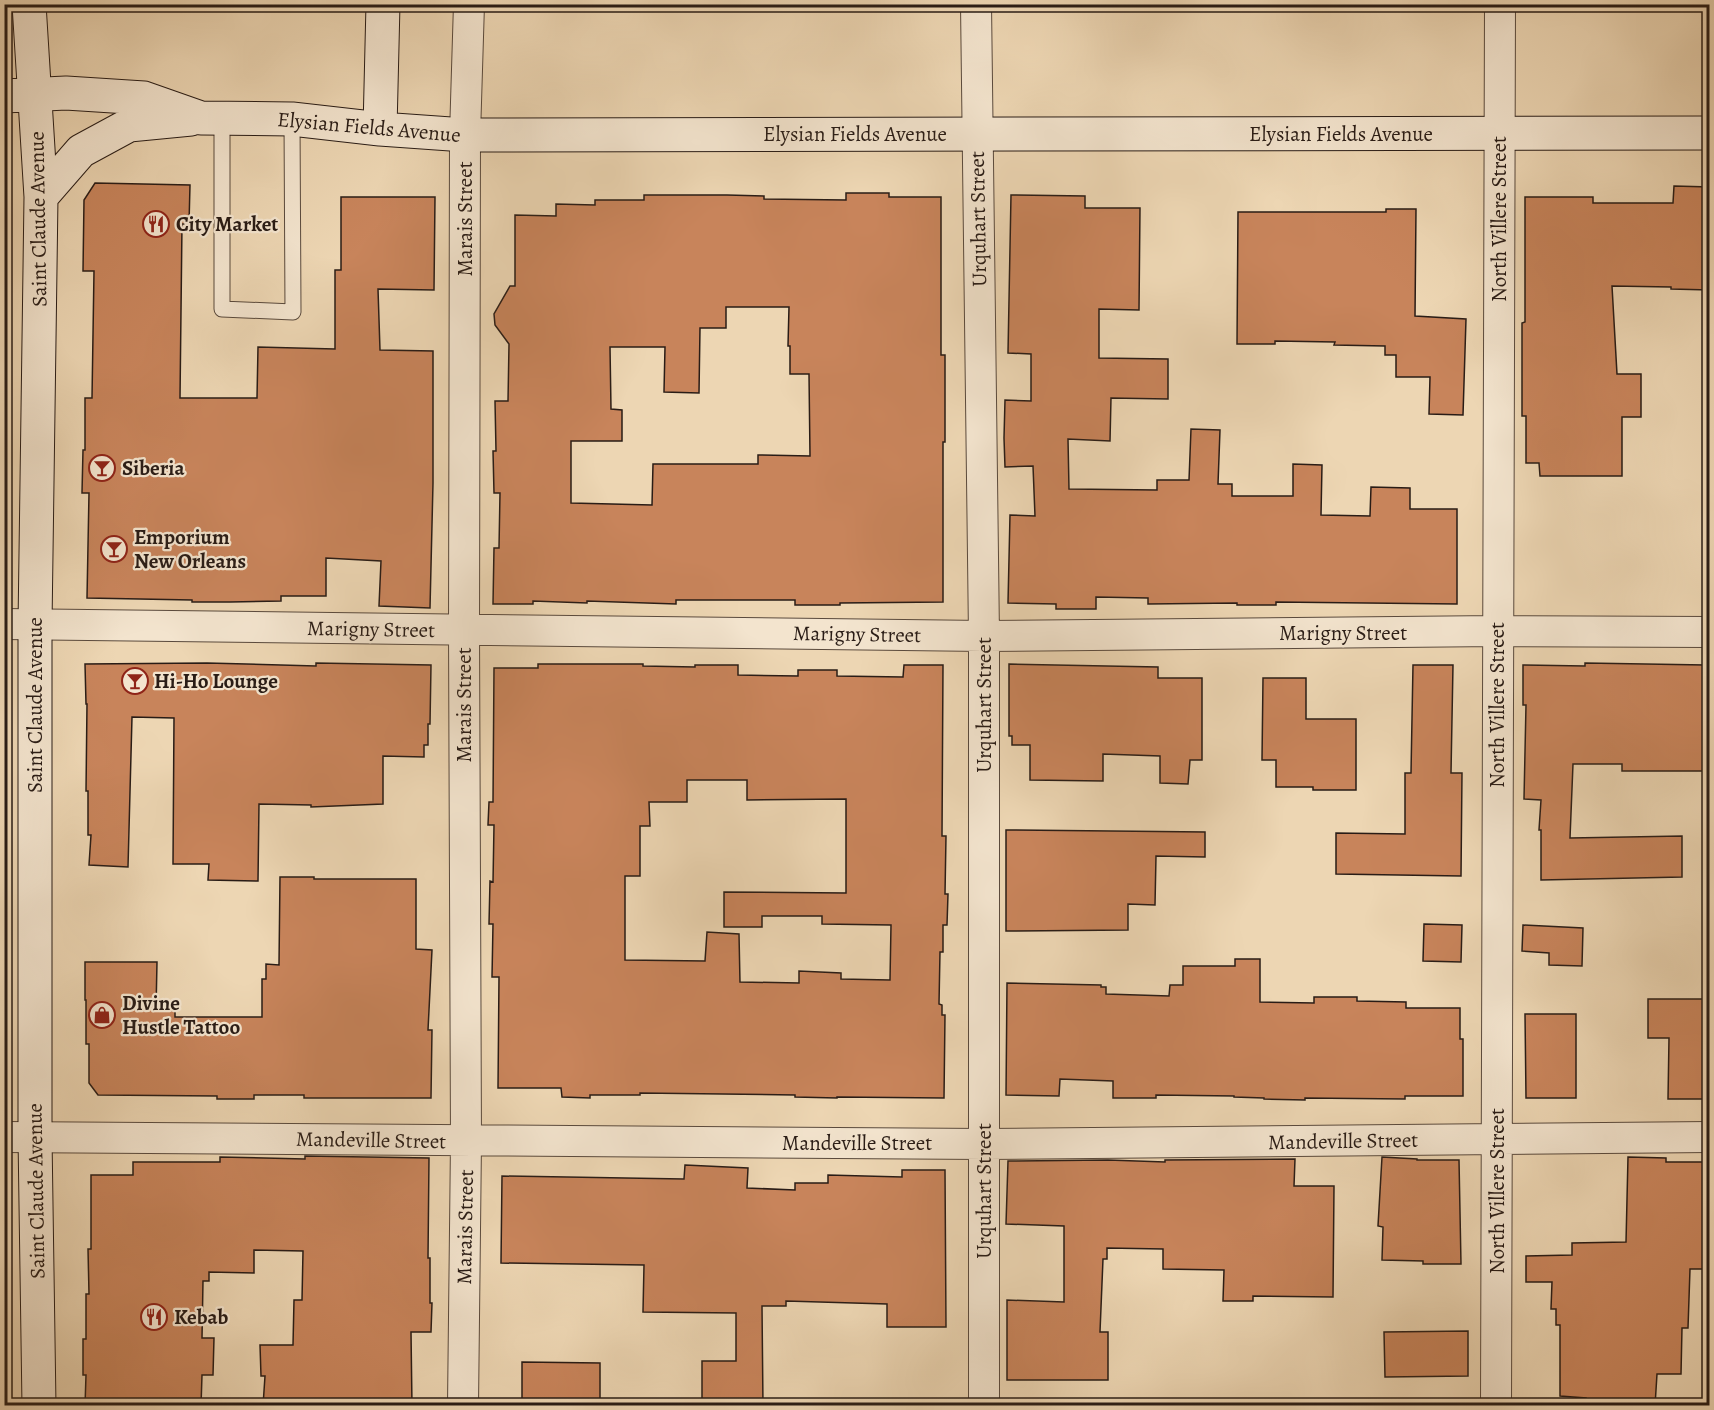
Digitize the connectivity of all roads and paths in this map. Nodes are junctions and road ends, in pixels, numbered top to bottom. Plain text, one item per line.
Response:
1 (29, 4) edge
2 (383, 4) edge
3 (469, 4) edge
4 (976, 4) edge
5 (1500, 4) edge
6 (19, 95) edge
7 (211, 118) junction
8 (292, 119) junction
9 (380, 129) junction
10 (1710, 133) edge
11 (1499, 134) junction
12 (465, 135) junction
13 (977, 135) junction
14 (41, 197) junction
15 (20, 624) edge
16 (464, 630) junction
17 (1497, 631) junction
18 (1710, 632) edge
19 (984, 636) junction
20 (20, 1137) edge
21 (1710, 1137) edge
22 (1497, 1139) junction
23 (466, 1141) junction
24 (984, 1144) junction
25 (39, 1406) edge
26 (463, 1406) edge
27 (984, 1406) edge
28 (1496, 1406) edge

1 - 6 main road, Saint Claude Avenue
2 - 9 main road
3 - 12 street, Marais Street
4 - 13 street, Urquhart Street
5 - 11 street, North Villere Street
6 - 7 main road, Elysian Fields Avenue
6 - 14 main road, Saint Claude Avenue
7 - 8 main road, Elysian Fields Avenue
7 - 8 lane
7 - 14 main road
8 - 9 main road, Elysian Fields Avenue
9 - 12 main road, Elysian Fields Avenue
10 - 11 main road, Elysian Fields Avenue
11 - 13 main road, Elysian Fields Avenue
11 - 17 street, North Villere Street
12 - 13 main road, Elysian Fields Avenue
12 - 16 street, Marais Street
13 - 19 street, Urquhart Street
14 - 15 main road, Saint Claude Avenue
15 - 16 street, Marigny Street
15 - 20 main road, Saint Claude Avenue
16 - 19 street, Marigny Street
16 - 23 street, Marais Street
17 - 18 street, Marigny Street
17 - 19 street, Marigny Street
17 - 22 street, North Villere Street
19 - 24 street, Urquhart Street
20 - 23 street, Mandeville Street
20 - 25 main road, Saint Claude Avenue
21 - 22 street, Mandeville Street
22 - 24 street, Mandeville Street
22 - 28 street, North Villere Street
23 - 24 street, Mandeville Street
23 - 26 street, Marais Street
24 - 27 street, Urquhart Street

